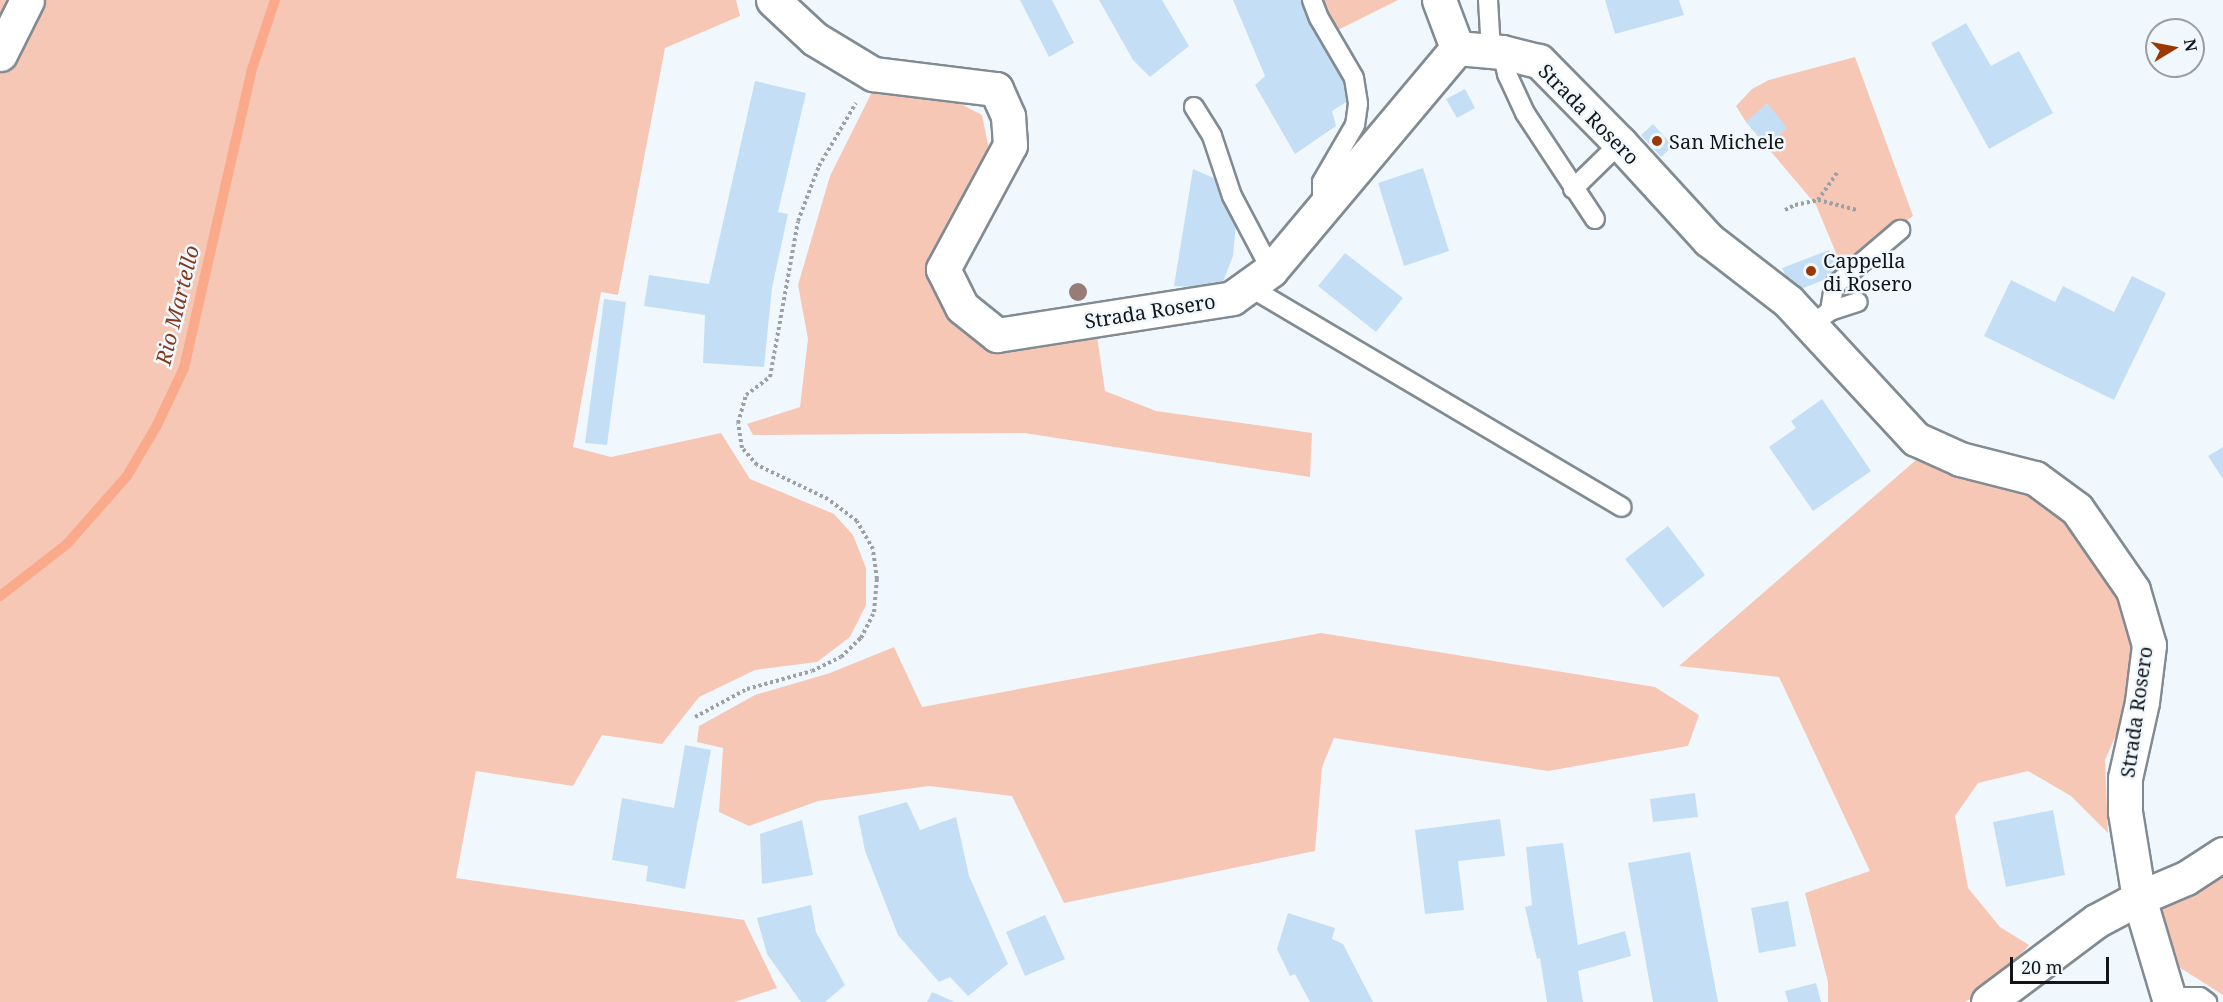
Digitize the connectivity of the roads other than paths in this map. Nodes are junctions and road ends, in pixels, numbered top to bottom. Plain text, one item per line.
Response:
1 (27, 0) edge
2 (773, 0) edge
3 (1312, 0) edge
4 (1439, 0) edge
5 (1488, 0) edge
6 (1456, 48) junction
7 (1496, 51) junction
8 (0, 54) edge
9 (1194, 107) dead end
10 (1620, 143) junction
11 (1573, 189) junction
12 (1322, 206) junction
13 (1595, 219) dead end
14 (1900, 230) dead end
15 (1259, 278) junction
16 (1858, 302) dead end
17 (1821, 318) junction
18 (1621, 507) dead end
19 (2223, 854) edge
20 (2139, 898) junction
21 (2169, 1000) edge
22 (1988, 1002) edge
23 (2206, 1002) edge

1 - 8 street
2 - 15 street, Strada Rosero
3 - 12 lane
4 - 6 street
5 - 7 lane
6 - 7 street, Strada Rosero
6 - 12 street, Strada Rosero
7 - 10 street, Strada Rosero
7 - 11 lane
9 - 15 lane
10 - 11 lane
10 - 17 street, Strada Rosero
11 - 13 lane
12 - 15 street, Strada Rosero
14 - 17 lane
15 - 18 lane
16 - 17 lane
17 - 20 street, Strada Rosero
19 - 20 street
20 - 21 street, Strada Rosero
20 - 22 street
21 - 23 lane

